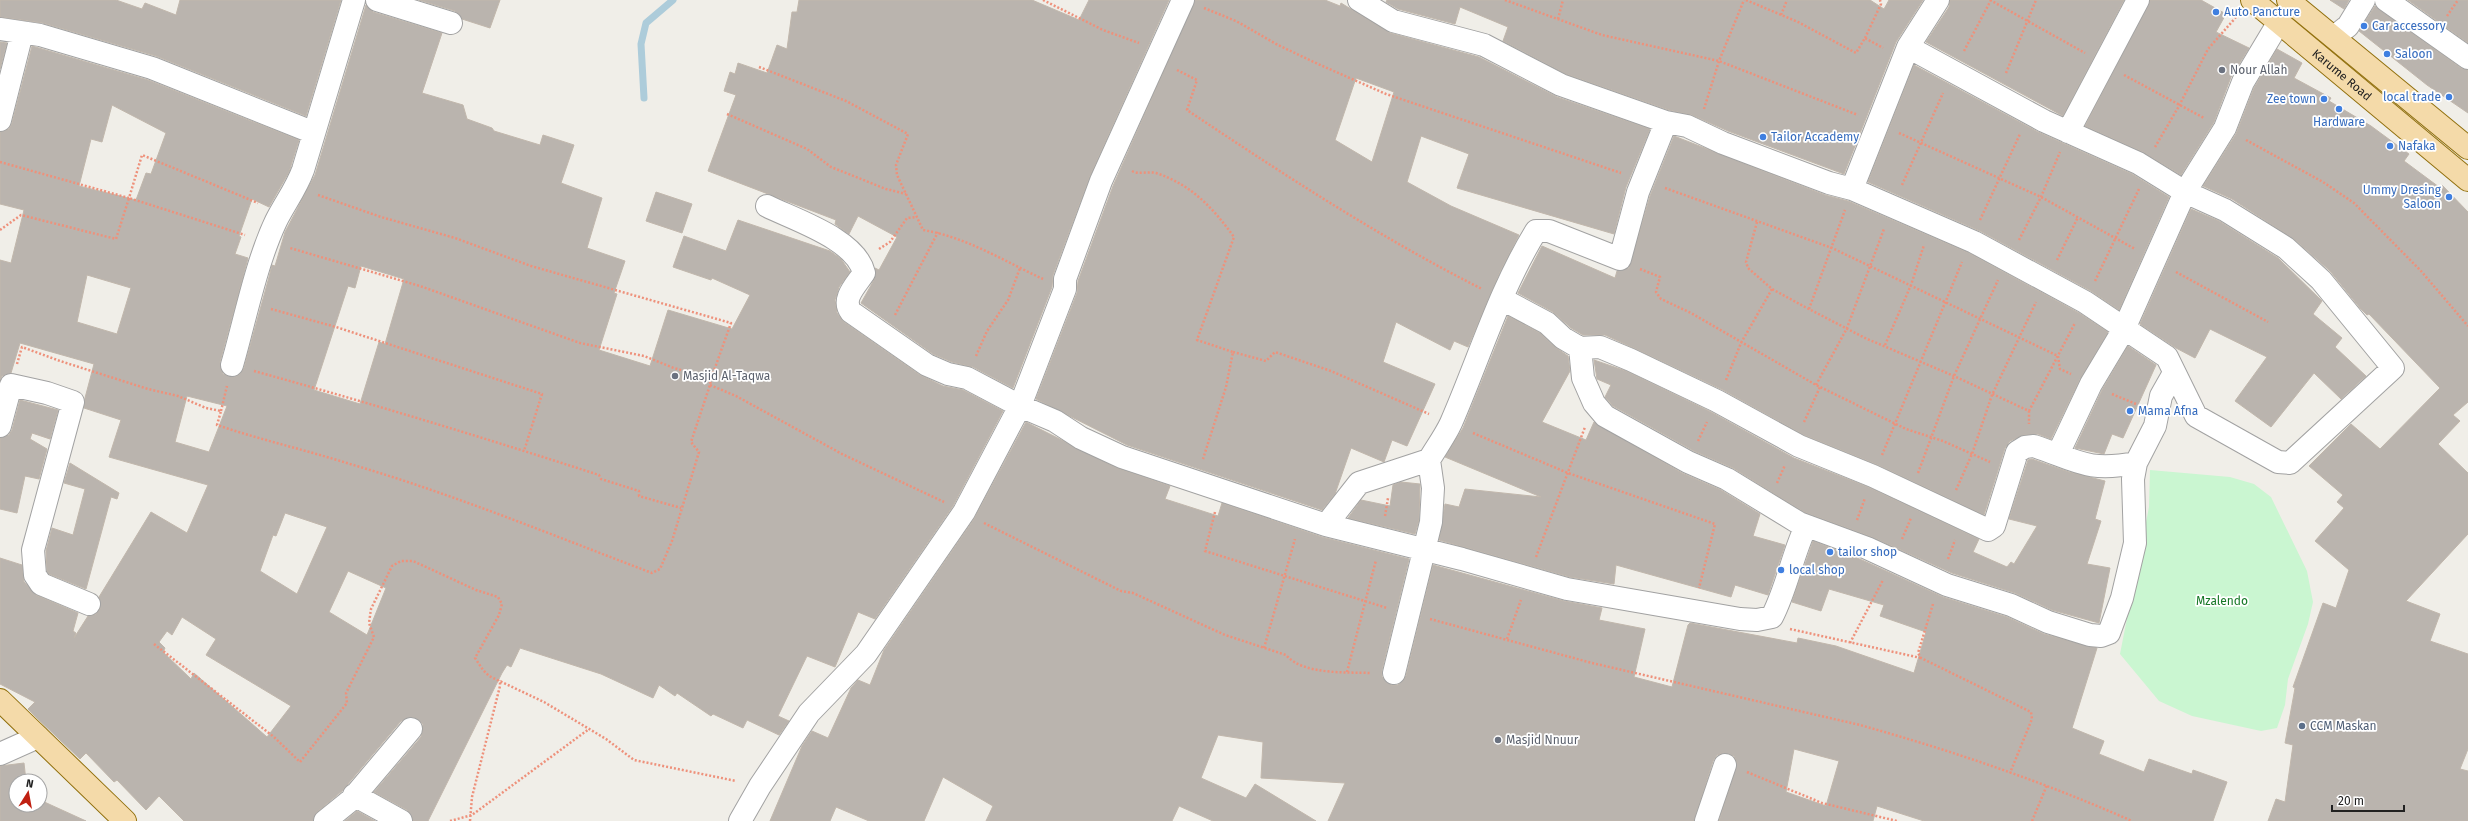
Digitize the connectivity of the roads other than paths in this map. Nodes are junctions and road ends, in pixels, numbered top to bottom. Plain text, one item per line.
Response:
1 (354, 0) edge
2 (377, 0) edge
3 (1359, 0) edge
4 (1938, 0) edge
5 (2138, 0) edge
6 (2253, 0) edge
7 (2288, 0) edge
8 (2364, 0) edge
9 (2386, 0) edge
10 (1191, 3) edge
11 (2279, 22) junction
12 (451, 23) dead end
13 (0, 29) edge
14 (22, 33) junction
15 (2334, 38) junction
16 (1908, 47) junction
17 (2468, 58) edge
18 (0, 120) edge
19 (1666, 122) junction
20 (312, 132) junction
21 (2068, 132) junction
22 (2468, 149) edge
23 (2461, 174) edge
24 (1852, 189) junction
25 (2185, 192) junction
26 (767, 206) dead end
27 (1502, 299) junction
28 (2124, 329) junction
29 (1580, 348) junction
30 (232, 365) road end
31 (2174, 373) junction
32 (1020, 406) junction
33 (0, 426) edge
34 (2058, 454) junction
35 (1429, 460) junction
36 (2136, 463) junction
37 (1326, 525) junction
38 (1806, 526) junction
39 (1426, 550) junction
40 (89, 604) dead end
41 (1394, 673) road end
42 (0, 700) edge
43 (412, 729) dead end
44 (38, 737) junction
45 (0, 754) edge
46 (1725, 765) road end
47 (354, 795) junction
48 (123, 820) edge
49 (325, 821) edge
50 (400, 821) edge
51 (740, 821) edge
52 (1706, 821) edge

1 - 20 street
2 - 12 street
3 - 19 street
4 - 16 street
5 - 21 street
6 - 11 main road, Karume Road
7 - 15 main road
8 - 15 street
9 - 17 street
10 - 32 street
11 - 23 main road, Karume Road
11 - 25 street
13 - 14 street
14 - 18 street
14 - 20 street
15 - 22 main road
16 - 21 street
16 - 24 street
19 - 24 street
19 - 27 street
20 - 30 street
21 - 25 street
22 - 23 street
24 - 28 street
25 - 28 street
25 - 31 street
26 - 32 street
27 - 29 street
27 - 35 street
28 - 31 street
28 - 34 street
29 - 34 street
29 - 38 street
31 - 36 street
32 - 37 street
32 - 51 street
33 - 40 street
34 - 36 street
35 - 37 street
35 - 39 street
36 - 38 street
37 - 39 street
38 - 39 street
39 - 41 street
42 - 44 main road
43 - 47 street
44 - 45 street
44 - 48 main road
46 - 52 street
47 - 49 street
47 - 50 street

